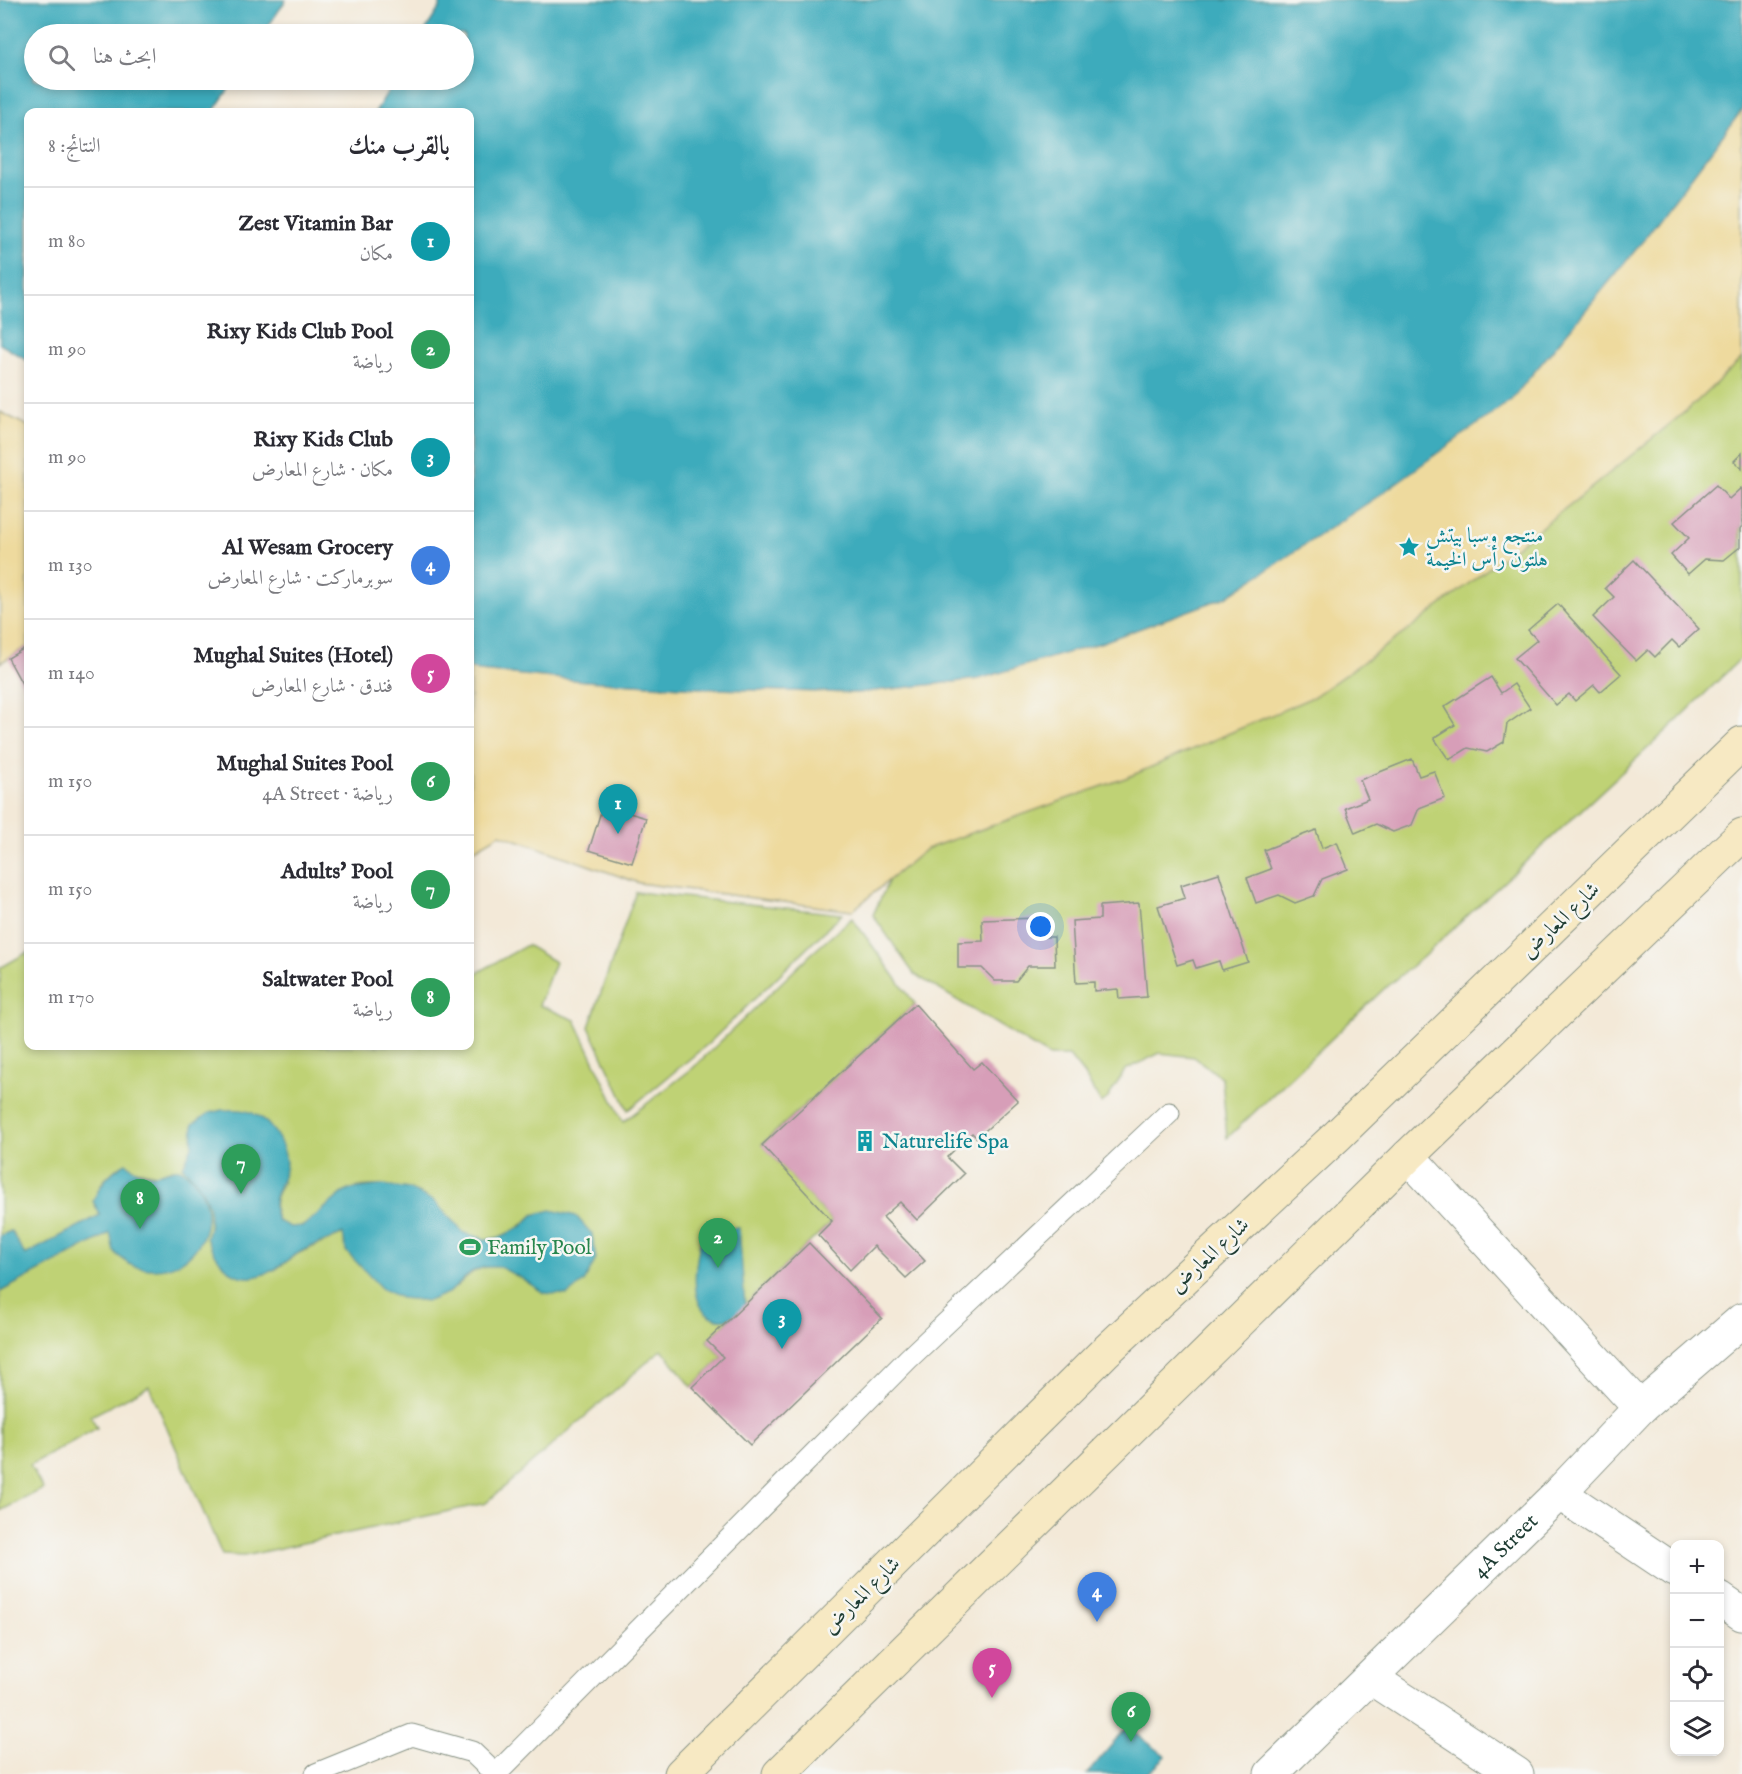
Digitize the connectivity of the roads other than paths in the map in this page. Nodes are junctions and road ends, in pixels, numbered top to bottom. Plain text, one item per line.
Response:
1 (1742, 743) edge
2 (1742, 835) edge
3 (1169, 1113) dead end
4 (1408, 1156) junction
5 (1742, 1320) edge
6 (1640, 1408) junction
7 (1559, 1493) junction
8 (1670, 1567) edge
9 (1724, 1602) edge
10 (1742, 1614) edge
11 (1371, 1678) junction
12 (316, 1774) edge
13 (496, 1774) edge
14 (681, 1774) edge
15 (779, 1774) edge
16 (1271, 1774) edge
17 (1517, 1774) edge

1 - 14 street, شارع المعارض
2 - 4 street
3 - 13 lane
4 - 6 street
4 - 15 street
5 - 6 street, 4A Street
6 - 7 street, 4A Street
7 - 8 street
7 - 11 street, 4A Street
9 - 10 street
11 - 16 street, 4A Street
11 - 17 street
12 - 13 lane

